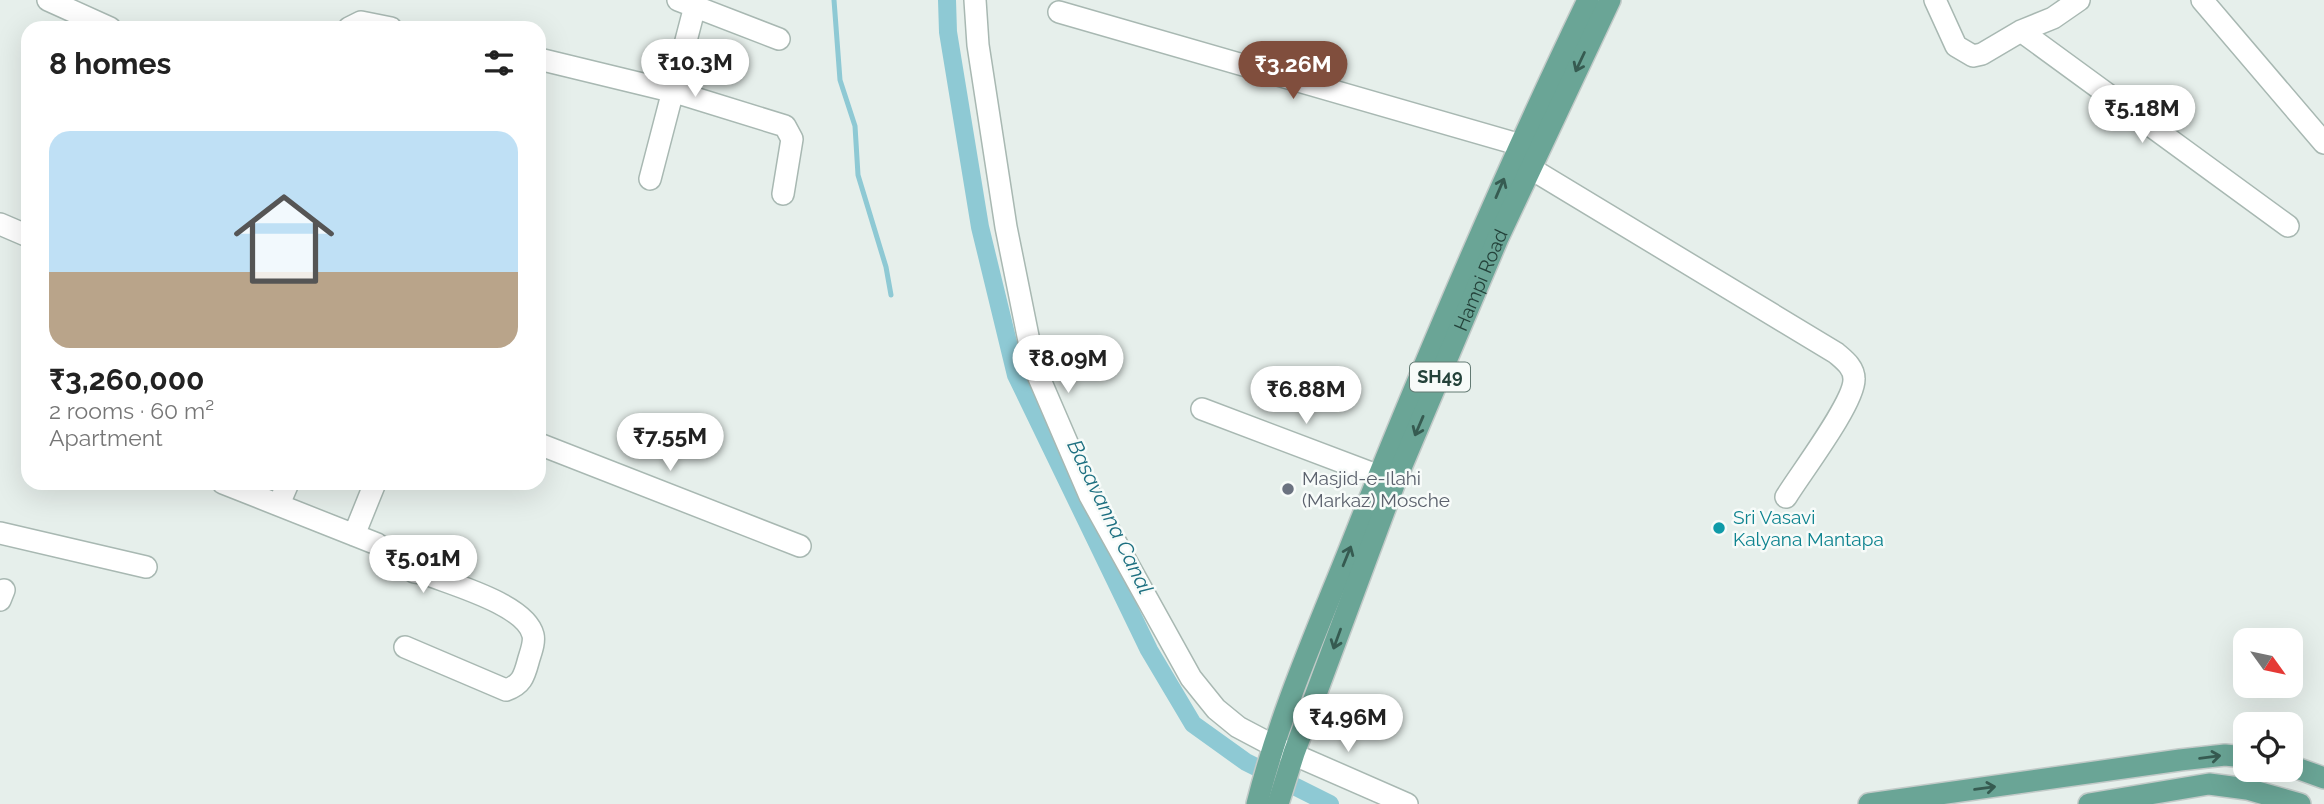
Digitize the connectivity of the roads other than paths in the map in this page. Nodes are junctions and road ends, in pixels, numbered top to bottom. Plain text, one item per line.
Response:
1 (48, 0) edge
2 (975, 0) edge
3 (1588, 0) edge
4 (1609, 0) edge
5 (1935, 0) edge
6 (2079, 0) edge
7 (2202, 0) edge
8 (686, 3) edge
9 (1059, 12) dead end
10 (94, 21) edge
11 (2021, 31) junction
12 (779, 39) dead end
13 (546, 61) edge
14 (675, 92) junction
15 (2324, 143) edge
16 (1529, 154) junction
17 (650, 179) dead end
18 (783, 194) dead end
19 (0, 224) edge
20 (2288, 226) dead end
21 (21, 233) edge
22 (1202, 409) dead end
23 (546, 447) edge
24 (1387, 479) junction
25 (242, 490) edge
26 (285, 490) edge
27 (372, 490) edge
28 (1786, 497) dead end
29 (279, 504) junction
30 (0, 533) edge
31 (354, 535) junction
32 (800, 546) dead end
33 (146, 567) dead end
34 (405, 647) dead end
35 (1271, 751) junction
36 (2233, 756) edge
37 (1293, 758) junction
38 (2303, 770) edge
39 (2324, 778) edge
40 (1269, 799) edge
41 (1407, 804) edge
42 (1869, 804) edge
43 (2089, 804) edge
44 (2300, 804) edge

1 - 10 street
2 - 35 street
3 - 16 main road, SH49
4 -> 16 main road, Hampi Road / SH49
5 - 11 street
6 - 11 street
7 - 15 street
8 - 12 street
8 - 14 street
9 - 16 street
11 - 20 street
13 - 14 street
14 - 17 street
14 - 18 street
16 - 24 main road, Hampi Road / SH49
16 - 28 street
19 - 21 street
22 - 24 street
23 - 32 street
35 -> 24 main road, SH49
24 -> 37 main road, Hampi Road / SH49
25 - 29 street
26 - 29 street
27 - 31 street
29 - 31 street
30 - 33 street
31 - 34 street
35 - 37 street
35 - 40 main road, SH49
42 -> 36 main road
37 - 40 main road, SH49
37 - 41 street
38 - 39 main road
43 - 44 main road

